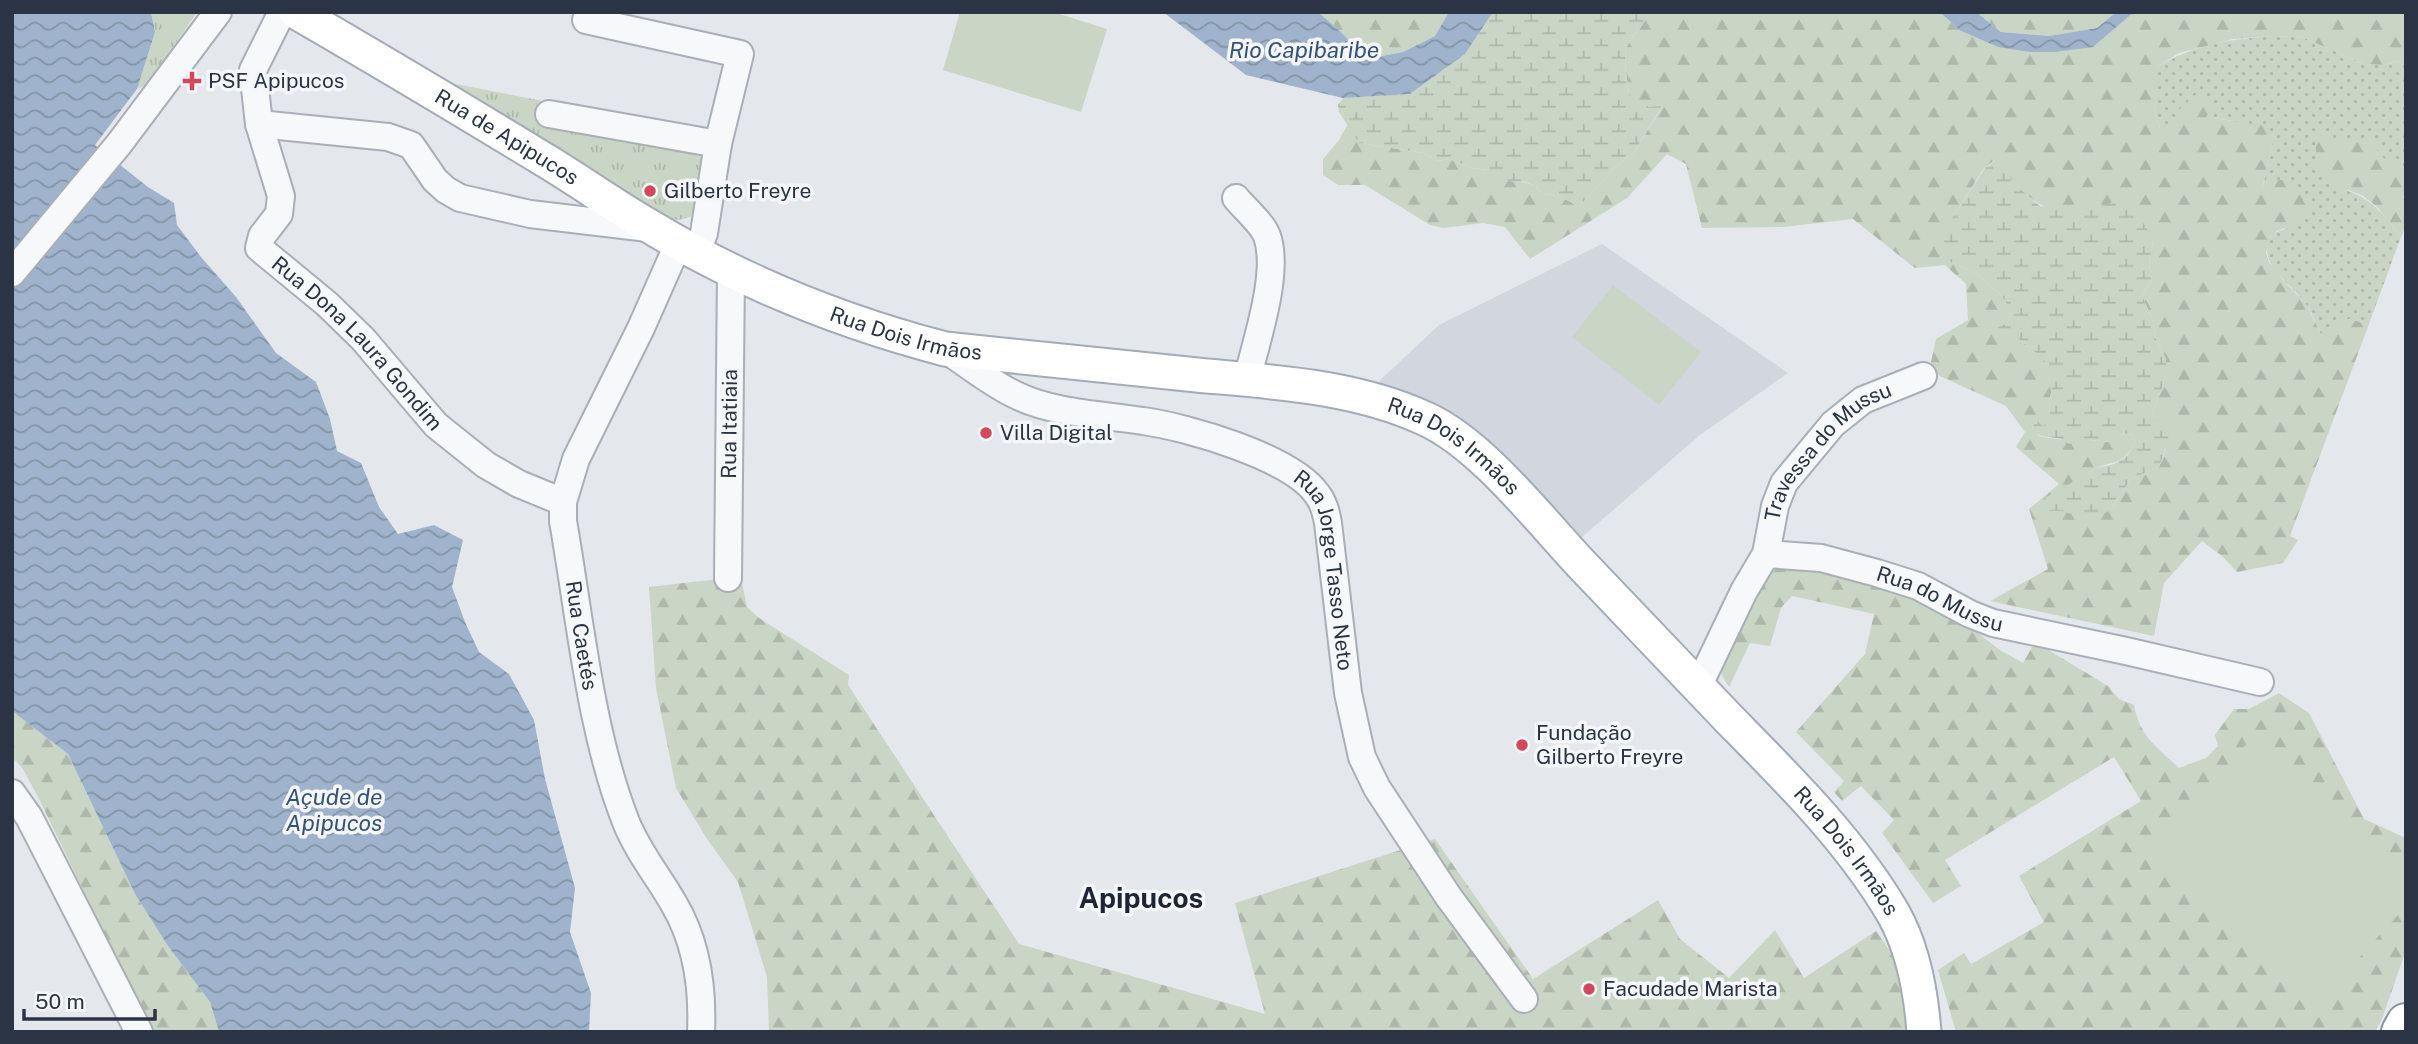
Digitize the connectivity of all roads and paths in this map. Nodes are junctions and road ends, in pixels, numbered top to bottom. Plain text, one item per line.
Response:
1 (218, 12) edge
2 (282, 12) edge
3 (296, 12) edge
4 (586, 20) dead end
5 (550, 114) dead end
6 (258, 124) junction
7 (718, 144) junction
8 (1236, 198) dead end
9 (696, 252) junction
10 (12, 274) edge
11 (945, 349) junction
12 (1923, 376) dead end
13 (1247, 380) junction
14 (563, 502) junction
15 (1766, 554) junction
16 (728, 578) dead end
17 (2260, 682) dead end
18 (1698, 687) junction
19 (12, 793) edge
20 (1524, 999) dead end
21 (2406, 1023) edge
22 (139, 1032) edge
23 (701, 1032) edge
24 (1924, 1032) edge
25 (2401, 1032) edge

1 - 10 street
2 - 6 street, Rua Dona Laura Gondim
3 - 9 main road, Rua de Apipucos
4 - 7 street
5 - 7 street
6 - 9 street
6 - 14 street, Rua Dona Laura Gondim
7 - 9 street
8 - 13 street
9 - 11 main road, Rua Dois Irmãos
9 - 14 street, Rua Caetés
9 - 16 street, Rua Itatiaia
11 - 13 main road, Rua Dois Irmãos
11 - 20 street, Rua Jorge Tasso Neto
12 - 15 street, Travessa do Mussu
13 - 18 main road, Rua Dois Irmãos
14 - 23 street, Rua Caetés
15 - 17 street, Rua do Mussu
15 - 18 street
18 - 24 main road, Rua Dois Irmãos
19 - 22 street
21 - 25 highway

